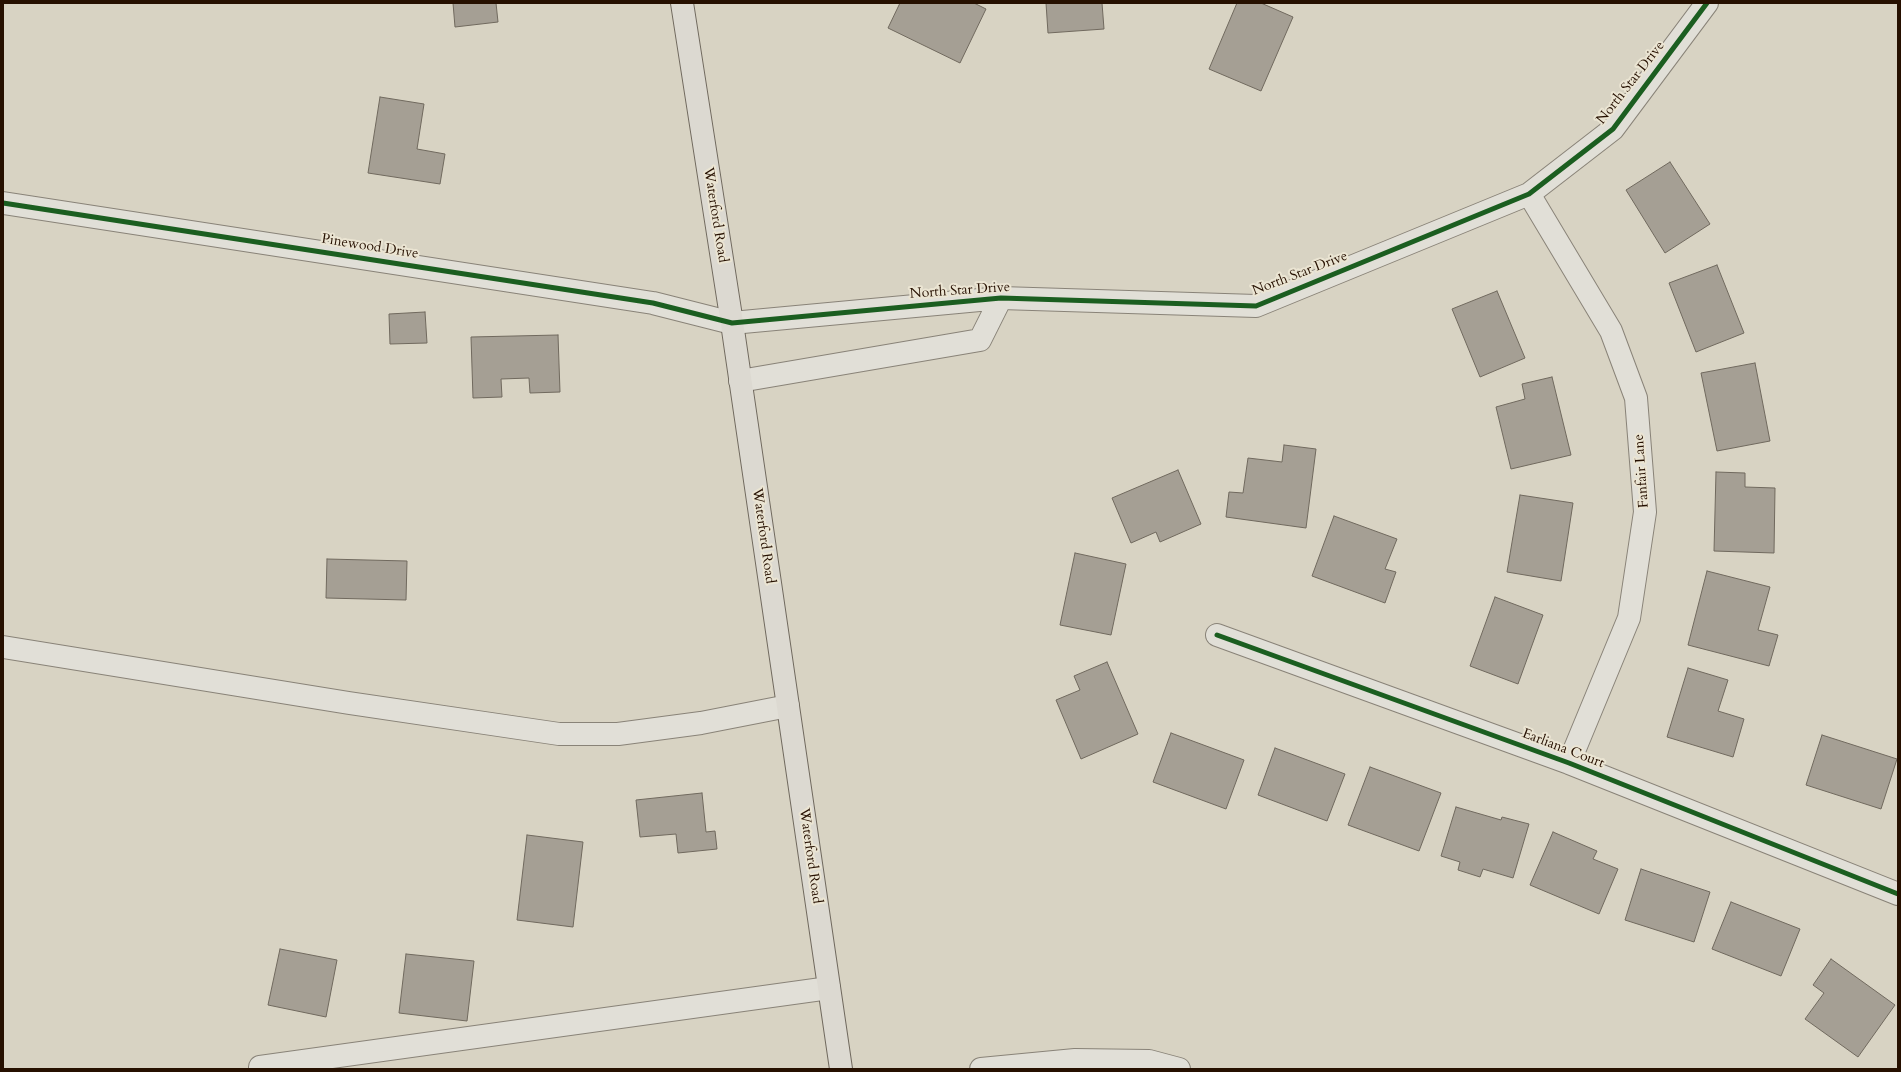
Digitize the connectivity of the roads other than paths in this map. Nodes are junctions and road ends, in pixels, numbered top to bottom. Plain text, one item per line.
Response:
1 (682, 3) edge
2 (1707, 3) edge
3 (1529, 194) junction
4 (3, 203) edge
5 (1001, 298) junction
6 (732, 323) junction
7 (740, 381) junction
8 (1218, 635) dead end
9 (3, 647) edge
10 (788, 706) junction
11 (1569, 763) junction
12 (1898, 894) edge
13 (829, 988) junction
14 (1148, 1065) edge
15 (260, 1067) dead end
16 (841, 1069) edge
17 (981, 1069) edge
18 (1178, 1069) edge

1 - 6 main road, Waterford Road
2 - 3 street, North Star Drive
3 - 5 street, North Star Drive
3 - 11 street, Fanfair Lane
4 - 6 street, Pinewood Drive
5 - 6 street, North Star Drive
5 - 7 street, North Star Drive
6 - 7 main road, Waterford Road
7 - 10 main road, Waterford Road
8 - 11 street, Earliana Court
9 - 10 street
10 - 13 main road, Waterford Road
11 - 12 street, Earliana Court
13 - 15 street
13 - 16 main road, Waterford Road
14 - 17 street
14 - 18 street

